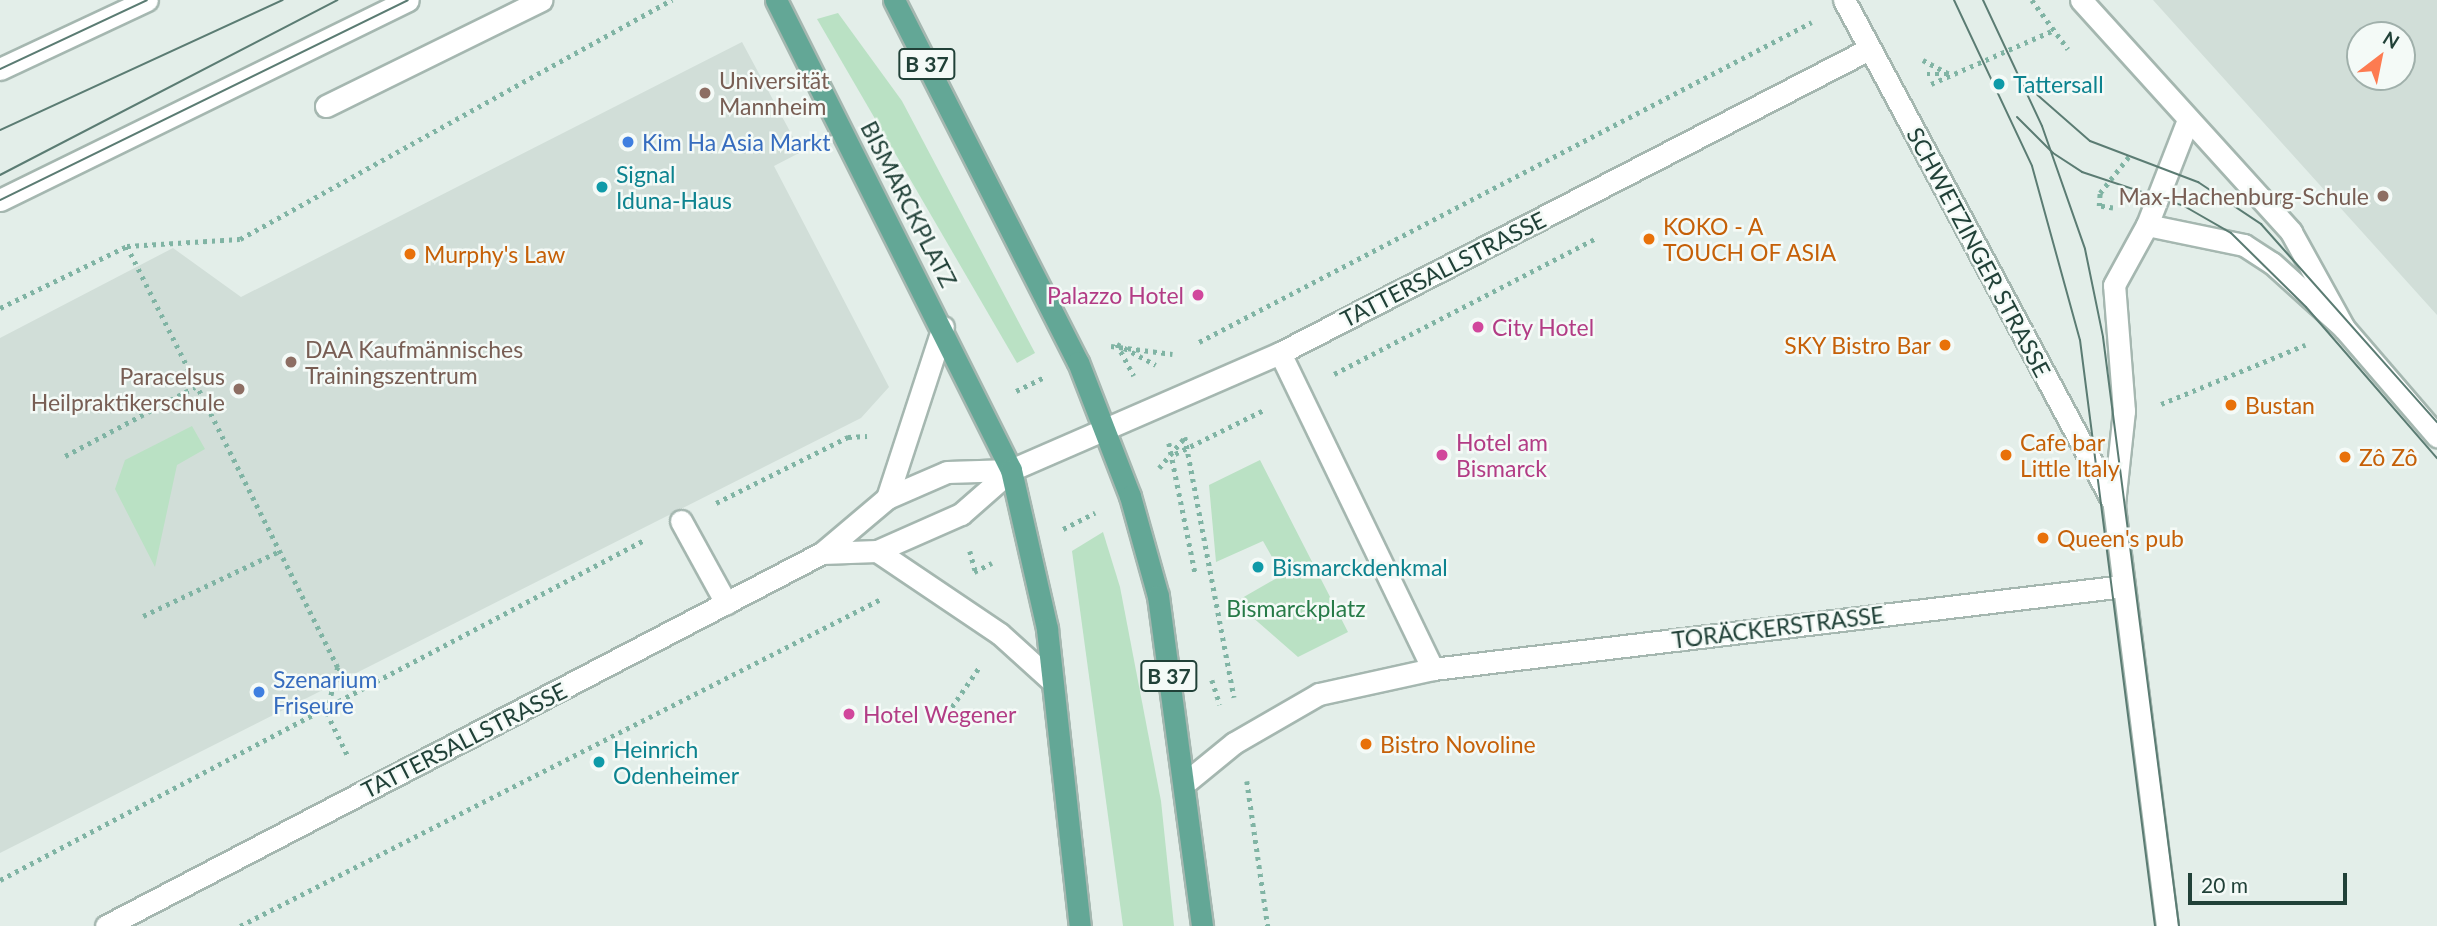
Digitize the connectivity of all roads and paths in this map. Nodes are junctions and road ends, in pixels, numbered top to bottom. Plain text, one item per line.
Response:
1 (147, 0) edge
2 (408, 0) edge
3 (541, 0) edge
4 (672, 0) edge
5 (776, 0) edge
6 (894, 0) edge
7 (1844, 0) edge
8 (2026, 0) edge
9 (2032, 0) edge
10 (2081, 0) edge
11 (2032, 7) junction
12 (1818, 9) dead end
13 (2050, 30) junction
14 (1867, 50) junction
15 (2074, 56) dead end
16 (0, 69) edge
17 (326, 106) dead end
18 (1904, 112) junction
19 (2188, 120) junction
20 (2138, 145) dead end
21 (0, 200) edge
22 (2147, 225) junction
23 (1609, 231) dead end
24 (127, 246) junction
25 (0, 308) edge
26 (943, 327) junction
27 (2344, 328) junction
28 (1187, 348) dead end
29 (1177, 353) dead end
30 (1280, 353) junction
31 (1078, 362) junction
32 (195, 387) junction
33 (1300, 392) junction
34 (2177, 401) dead end
35 (1172, 404) junction
36 (982, 409) junction
37 (1107, 431) junction
38 (912, 434) junction
39 (2437, 436) edge
40 (1188, 448) junction
41 (1174, 454) dead end
42 (65, 456) dead end
43 (1012, 470) junction
44 (887, 498) junction
45 (2114, 504) junction
46 (681, 521) junction
47 (877, 551) junction
48 (279, 552) junction
49 (821, 553) junction
50 (2123, 586) junction
51 (888, 596) dead end
52 (726, 603) junction
53 (143, 616) dead end
54 (1433, 668) junction
55 (1052, 681) junction
56 (327, 713) junction
57 (1242, 739) junction
58 (1185, 783) junction
59 (366, 791) junction
60 (0, 880) edge
61 (106, 926) edge
62 (240, 926) edge
63 (1080, 926) edge
64 (1202, 926) edge
65 (1268, 926) edge
66 (2167, 926) edge

1 - 16 street
2 - 21 street
3 - 17 street
4 - 24 path
5 - 26 main road, BISMARCKPLATZ
6 - 31 main road, B 37
7 - 14 street, SCHWETZINGER STRASSE
8 - 11 path
9 - 11 path
10 - 19 street
11 - 13 path
12 - 28 path
13 - 15 path
13 - 18 path
14 - 18 street, SCHWETZINGER STRASSE
14 - 30 street, TATTERSALLSTRASSE
18 - 45 street, SCHWETZINGER STRASSE
19 - 22 street, SCHWETZINGER STRASSE
19 - 27 street
20 - 22 path
22 - 27 street
22 - 45 street, SCHWETZINGER STRASSE
23 - 33 path
24 - 25 path
24 - 32 path
26 - 36 main road, BISMARCKPLATZ
26 - 38 street, TATTERSALLSTRASSE
27 - 34 path
27 - 39 street
29 - 31 path
30 - 33 street
30 - 35 street, TATTERSALLSTRASSE
31 - 36 path
31 - 37 main road, B 37
32 - 42 path
32 - 48 path
33 - 40 path
33 - 54 street
35 - 37 street, TATTERSALLSTRASSE
35 - 40 path
36 - 43 main road, BISMARCKPLATZ
37 - 43 street, TATTERSALLSTRASSE
37 - 58 main road, B 37
38 - 44 street, TATTERSALLSTRASSE
38 - 46 path
40 - 41 path
40 - 57 path
43 - 44 street, TATTERSALLSTRASSE
43 - 47 street, TATTERSALLSTRASSE
43 - 55 main road, BISMARCKPLATZ
44 - 49 street, TATTERSALLSTRASSE
45 - 50 street, SCHWETZINGER STRASSE
46 - 52 street
46 - 56 path
47 - 49 street, TATTERSALLSTRASSE
47 - 55 street
48 - 53 path
48 - 56 path
49 - 52 street, TATTERSALLSTRASSE
50 - 54 street, TORÄCKERSTRASSE
50 - 66 street, SCHWETZINGER STRASSE
51 - 62 path
52 - 59 street, TATTERSALLSTRASSE
54 - 57 street
55 - 63 main road, BISMARCKPLATZ
56 - 59 path
56 - 60 path
57 - 58 street
57 - 65 path
58 - 64 main road, B 37
59 - 61 street, TATTERSALLSTRASSE

